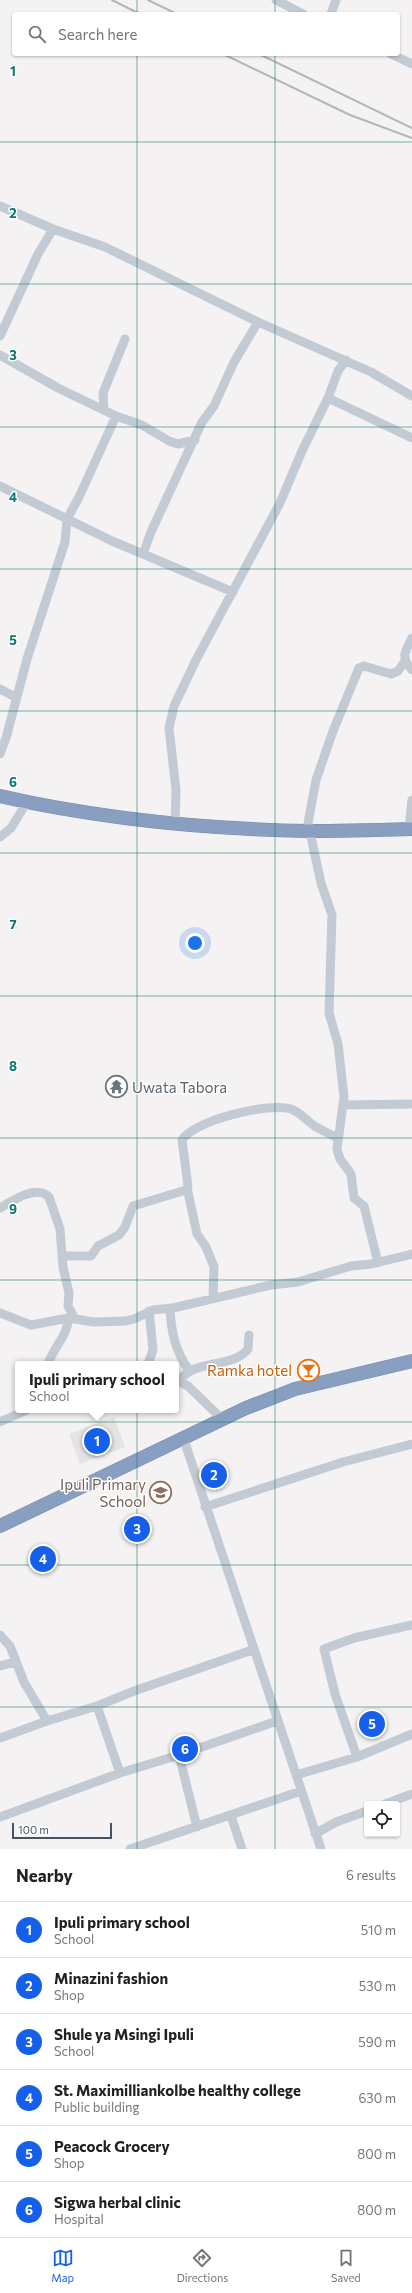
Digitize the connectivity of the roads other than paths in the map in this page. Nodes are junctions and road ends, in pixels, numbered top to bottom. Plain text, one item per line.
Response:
1 (276, 0) edge
2 (336, 0) edge
3 (299, 12) edge
4 (332, 12) edge
5 (395, 56) edge
6 (412, 64) edge
7 (0, 206) edge
8 (53, 229) junction
9 (258, 322) junction
10 (0, 336) edge
11 (125, 339) dead end
12 (0, 355) edge
13 (335, 356) junction
14 (346, 360) junction
15 (338, 371) junction
16 (412, 396) edge
17 (328, 398) junction
18 (104, 410) junction
19 (116, 416) junction
20 (412, 438) edge
21 (195, 440) junction
22 (0, 486) edge
23 (67, 519) junction
24 (143, 554) junction
25 (234, 592) junction
26 (412, 638) edge
27 (405, 661) junction
28 (412, 670) edge
29 (0, 690) edge
30 (16, 697) junction
31 (0, 754) edge
32 (0, 796) edge
33 (412, 800) edge
34 (27, 802) junction
35 (175, 824) junction
36 (411, 829) edge
37 (308, 831) junction
38 (0, 837) edge
39 (412, 1104) edge
40 (343, 1105) junction
41 (338, 1139) junction
42 (187, 1188) junction
43 (0, 1208) edge
44 (412, 1254) edge
45 (62, 1256) junction
46 (378, 1263) junction
47 (213, 1297) junction
48 (170, 1308) junction
49 (149, 1311) junction
50 (0, 1313) edge
51 (72, 1319) junction
52 (249, 1335) dead end
53 (49, 1361) edge
54 (149, 1361) edge
55 (412, 1361) edge
56 (189, 1370) junction
57 (179, 1379) edge
58 (179, 1381) edge
59 (21, 1413) edge
60 (222, 1418) junction
61 (0, 1422) edge
62 (183, 1437) junction
63 (412, 1444) edge
64 (205, 1507) junction
65 (0, 1526) edge
66 (412, 1625) edge
67 (0, 1634) edge
68 (252, 1650) junction
69 (15, 1662) junction
70 (0, 1666) edge
71 (97, 1706) junction
72 (277, 1720) junction
73 (47, 1721) junction
74 (412, 1734) edge
75 (0, 1738) edge
76 (179, 1755) junction
77 (357, 1757) junction
78 (120, 1773) junction
79 (296, 1776) junction
80 (301, 1791) junction
81 (412, 1794) edge
82 (393, 1801) edge
83 (364, 1812) edge
84 (230, 1816) junction
85 (0, 1817) edge
86 (197, 1827) junction
87 (315, 1834) junction
88 (130, 1849) edge
89 (242, 1849) edge
90 (321, 1849) edge

1 - 3 street
2 - 4 street
5 - 6 street
7 - 8 street
8 - 9 street
8 - 10 street
9 - 13 street
9 - 21 street
11 - 18 street
12 - 18 street
13 - 14 street
13 - 15 street
14 - 15 street
14 - 16 street
15 - 17 street
17 - 20 street
17 - 25 street
18 - 19 street
19 - 21 street
19 - 23 street
21 - 24 street
22 - 23 street
23 - 24 street
23 - 30 street
24 - 25 street
25 - 35 street
26 - 27 street
27 - 28 street
27 - 37 street
29 - 30 street
30 - 31 street
32 - 34 highway
33 - 36 street
34 - 35 highway
34 - 38 street
35 - 37 highway
36 - 37 highway
37 - 40 street
39 - 40 street
40 - 41 street
41 - 42 street
41 - 46 street
42 - 45 street
42 - 47 street
43 - 45 street
44 - 46 street
45 - 51 street
46 - 47 street
47 - 48 street
48 - 49 street
48 - 56 street
49 - 51 street
49 - 54 street
50 - 51 street
51 - 53 street
52 - 56 street
55 - 60 highway
56 - 57 street
58 - 60 street
59 - 61 street
60 - 62 highway
62 - 64 street
62 - 65 highway
63 - 64 street
64 - 68 street
66 - 77 street
67 - 69 street
68 - 71 street
68 - 72 street
69 - 70 street
69 - 73 street
71 - 73 street
71 - 78 street
72 - 76 street
72 - 79 street
73 - 75 street
74 - 77 street
76 - 78 street
76 - 86 street
77 - 79 street
78 - 85 street
79 - 80 street
80 - 84 street
80 - 87 street
81 - 82 street
83 - 87 street
84 - 86 street
84 - 89 street
86 - 88 street
87 - 90 street

